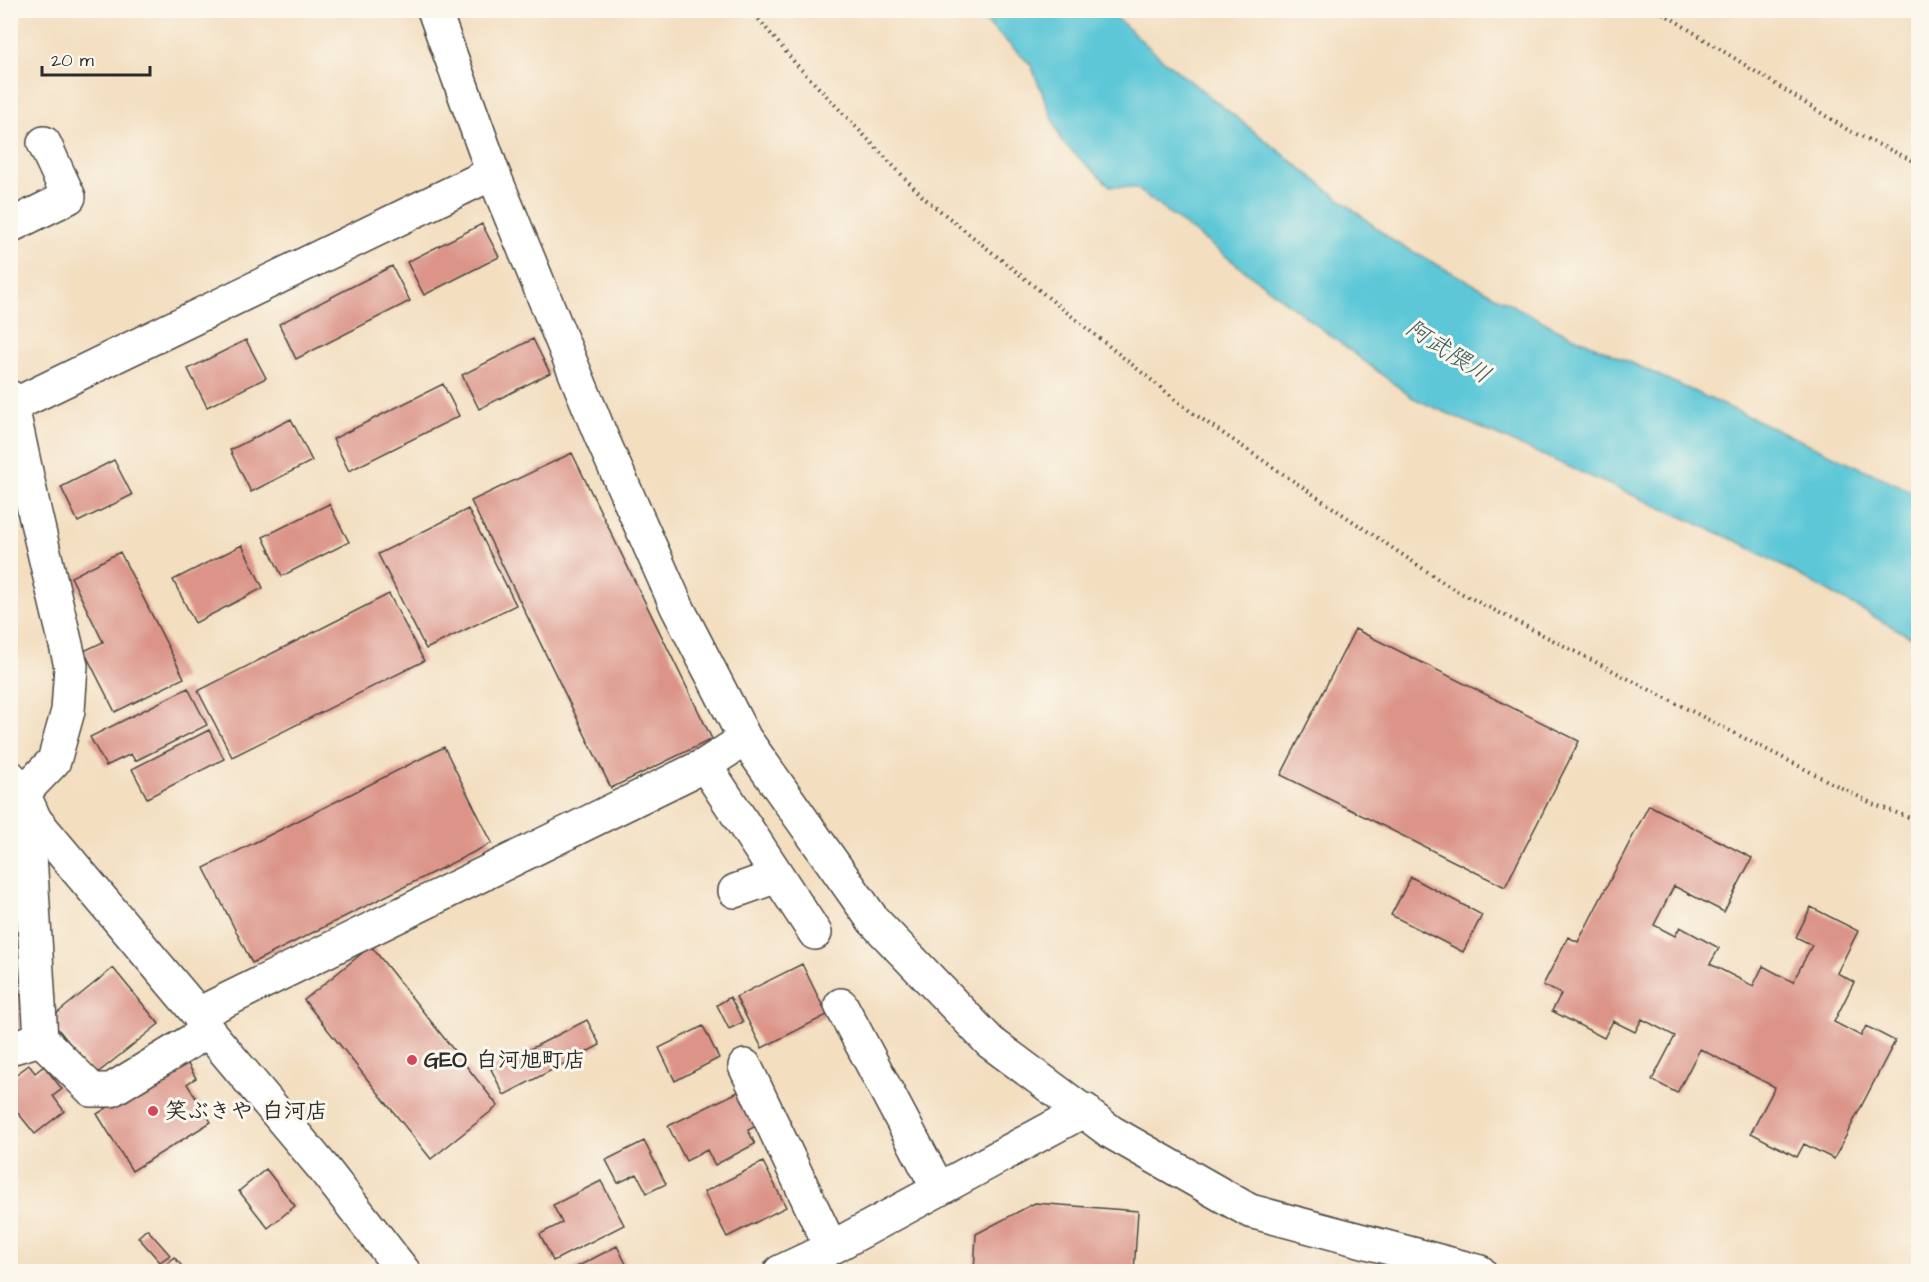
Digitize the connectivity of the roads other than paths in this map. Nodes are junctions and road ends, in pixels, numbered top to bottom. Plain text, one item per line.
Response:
1 (434, 10) edge
2 (44, 143) dead end
3 (493, 173) junction
4 (10, 226) edge
5 (11, 402) edge
6 (745, 739) junction
7 (705, 765) junction
8 (23, 797) edge
9 (777, 876) junction
10 (735, 891) dead end
11 (815, 933) dead end
12 (841, 1005) dead end
13 (203, 1022) junction
14 (26, 1044) edge
15 (745, 1066) dead end
16 (1085, 1110) junction
17 (938, 1188) junction
18 (831, 1248) junction
19 (404, 1272) edge
20 (780, 1272) edge
21 (1480, 1272) edge

1 - 3 street
2 - 4 street
3 - 5 street
3 - 6 street
5 - 8 street
6 - 7 street
6 - 16 street
7 - 9 street
7 - 13 street
8 - 13 street
8 - 14 street
9 - 10 street
9 - 11 street
12 - 17 street
13 - 14 street
13 - 19 street
15 - 18 street
16 - 17 street
16 - 21 street
17 - 18 street
18 - 20 street

